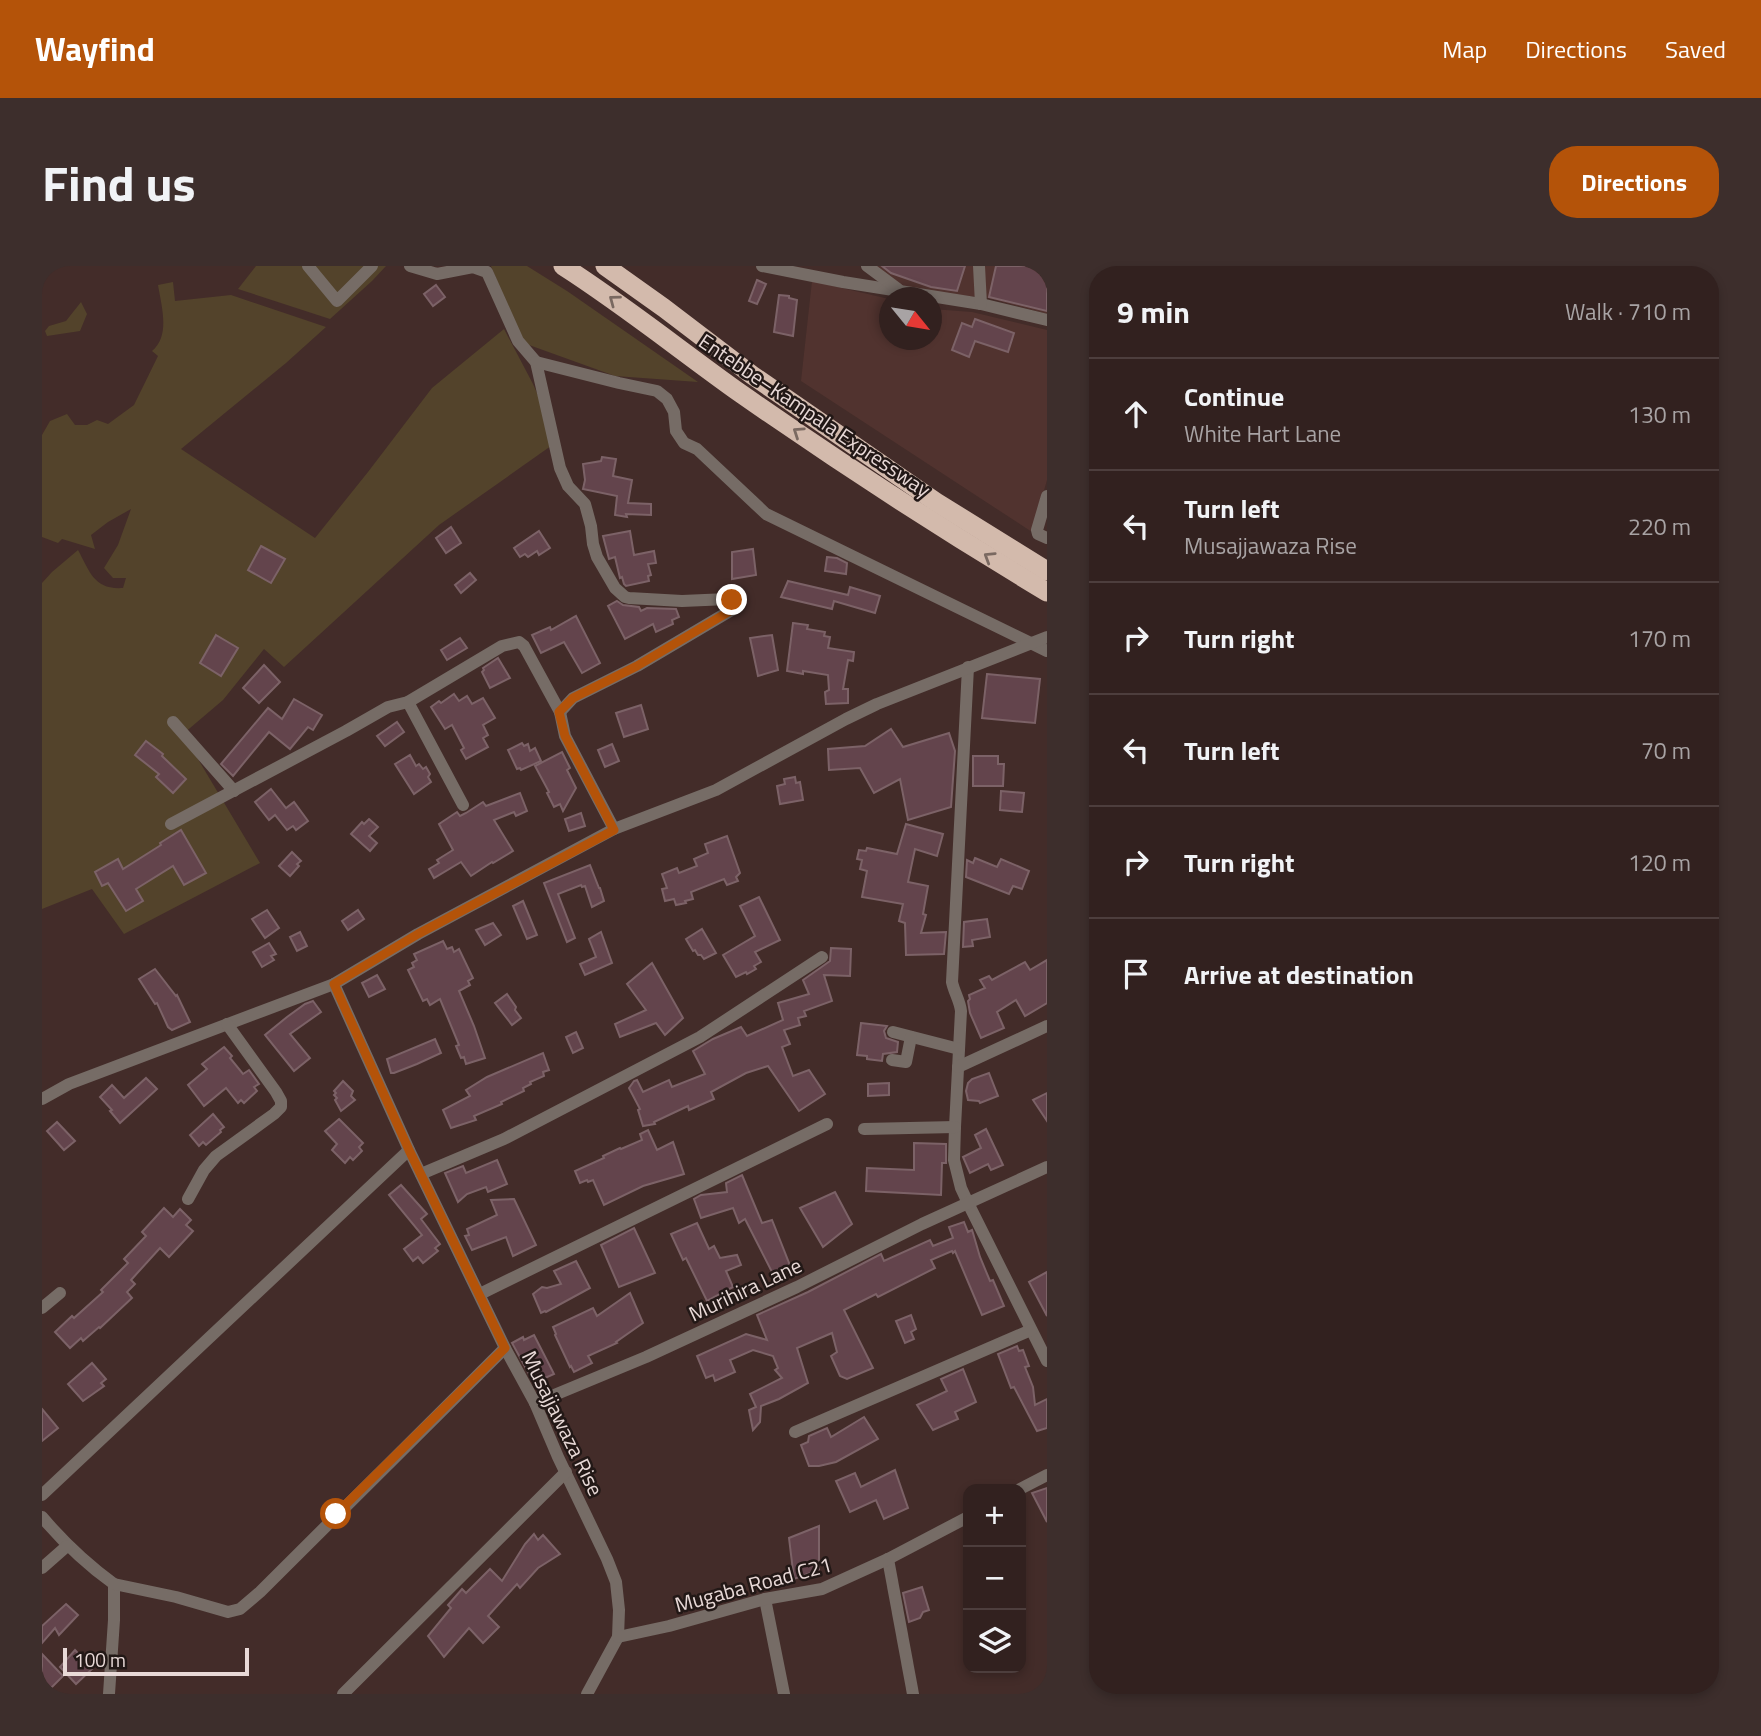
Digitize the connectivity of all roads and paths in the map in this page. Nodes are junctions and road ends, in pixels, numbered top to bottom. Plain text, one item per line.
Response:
1 (308, 266) edge
2 (373, 266) edge
3 (410, 266) edge
4 (563, 266) edge
5 (605, 266) edge
6 (762, 266) edge
7 (867, 266) edge
8 (979, 266) edge
9 (894, 287) edge
10 (879, 288) edge
11 (942, 298) edge
12 (981, 304) junction
13 (1047, 320) edge
14 (536, 362) junction
15 (1047, 496) edge
16 (1047, 538) edge
17 (1047, 571) edge
18 (1047, 592) edge
19 (1047, 637) edge
20 (1032, 643) junction
21 (1047, 651) edge
22 (968, 667) junction
23 (408, 702) junction
24 (559, 712) junction
25 (173, 722) dead end
26 (234, 791) junction
27 (463, 805) dead end
28 (171, 824) dead end
29 (614, 830) junction
30 (822, 957) dead end
31 (334, 984) junction
32 (228, 1024) junction
33 (1047, 1026) edge
34 (893, 1032) dead end
35 (911, 1037) junction
36 (959, 1049) junction
37 (892, 1060) dead end
38 (958, 1067) junction
39 (42, 1099) edge
40 (827, 1124) dead end
41 (954, 1127) junction
42 (864, 1129) dead end
43 (409, 1150) junction
44 (1047, 1167) edge
45 (421, 1174) junction
46 (188, 1199) dead end
47 (968, 1203) junction
48 (60, 1293) dead end
49 (480, 1294) junction
50 (42, 1308) edge
51 (1031, 1330) junction
52 (505, 1348) junction
53 (1045, 1353) edge
54 (535, 1403) junction
55 (795, 1432) dead end
56 (566, 1472) junction
57 (1047, 1475) edge
58 (1026, 1486) edge
59 (42, 1494) edge
60 (42, 1517) edge
61 (963, 1520) edge
62 (67, 1546) junction
63 (888, 1559) junction
64 (42, 1568) edge
65 (114, 1584) junction
66 (765, 1599) junction
67 (618, 1637) junction
68 (109, 1694) edge
69 (343, 1694) edge
70 (587, 1694) edge
71 (783, 1694) edge
72 (913, 1694) edge

1 - 2 street
3 - 14 street
18 -> 4 highway, Entebbe–Kampala Expressway
5 - 17 highway, Entebbe–Kampala Expressway
6 - 10 street
7 - 9 street
8 - 12 street
11 - 12 street
12 - 13 street
14 - 20 street
14 - 24 street
15 - 16 street
19 - 20 street
20 - 21 street
20 - 22 street
22 - 29 street
22 - 36 street
23 - 24 street
23 - 26 street
23 - 27 street
24 - 29 street
25 - 26 street
26 - 28 street
29 - 31 street
30 - 45 street
31 - 32 street
31 - 43 street, Musajjawaza Rise
32 - 39 street
32 - 46 street
33 - 38 street
34 - 35 street
35 - 36 street
35 - 37 street
36 - 38 street
38 - 41 street
40 - 49 street
41 - 42 street
41 - 47 street
43 - 45 street, Musajjawaza Rise
43 - 59 street
44 - 47 street, Murihira Lane
45 - 49 street, Musajjawaza Rise
47 - 51 street
47 - 54 street, Murihira Lane
48 - 50 street
49 - 52 street, Musajjawaza Rise
51 - 53 street
51 - 55 street
52 - 54 street, Musajjawaza Rise
52 - 65 street
54 - 56 street, Musajjawaza Rise
56 - 67 street, Musajjawaza Rise
56 - 69 street
57 - 58 street
60 - 62 street
61 - 63 street, Mugaba Road C21
62 - 64 street
62 - 65 street
63 - 66 street, Mugaba Road C21
63 - 72 street
65 - 68 street
66 - 67 street, Mugaba Road C21
66 - 71 street
67 - 70 street, Musajjawaza Rise

